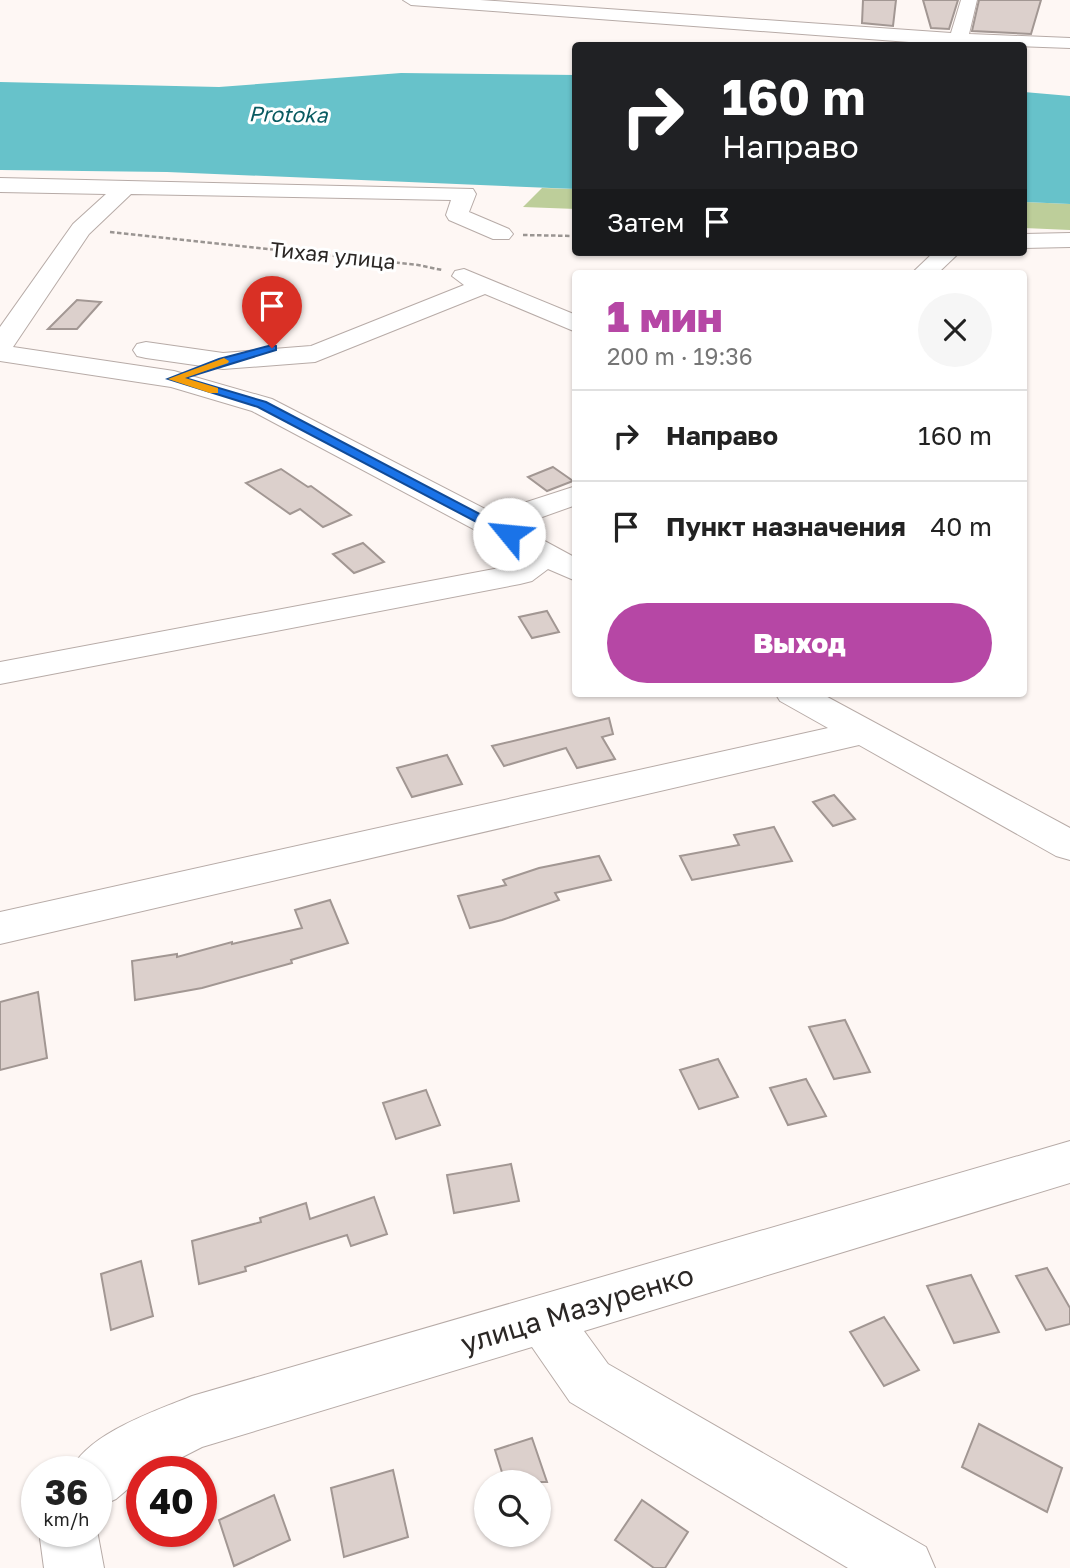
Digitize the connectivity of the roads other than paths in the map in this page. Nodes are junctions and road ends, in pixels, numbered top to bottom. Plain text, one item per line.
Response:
1 (411, 0) edge
2 (681, 0) edge
3 (969, 0) edge
4 (663, 19) junction
5 (959, 38) junction
6 (1070, 43) edge
7 (0, 185) edge
8 (127, 186) junction
9 (502, 234) road end
10 (1070, 240) edge
11 (1027, 241) edge
12 (943, 256) edge
13 (927, 270) edge
14 (486, 285) junction
15 (572, 322) edge
16 (3, 340) edge
17 (223, 361) junction
18 (174, 379) junction
19 (572, 496) edge
20 (491, 524) junction
21 (546, 555) junction
22 (572, 570) edge
23 (0, 673) edge
24 (800, 697) edge
25 (863, 732) junction
26 (1070, 846) edge
27 (0, 928) edge
28 (1070, 1162) edge
29 (544, 1319) junction
30 (112, 1465) edge
31 (71, 1547) edge
32 (74, 1568) edge
33 (905, 1568) edge

1 - 4 street
2 - 4 street
3 - 5 street
4 - 5 street
5 - 6 street
7 - 8 street
8 - 9 street
8 - 16 street
10 - 11 street
12 - 13 street
14 - 15 street
14 - 17 street
14 - 17 street
16 - 17 street
16 - 18 street
17 - 18 street
18 - 20 street
19 - 20 street
20 - 21 street
21 - 22 street
21 - 23 street
24 - 25 street
25 - 26 street
25 - 27 street
28 - 29 street, улица Мазуренко
29 - 30 street, улица Мазуренко
29 - 33 street
31 - 32 street

